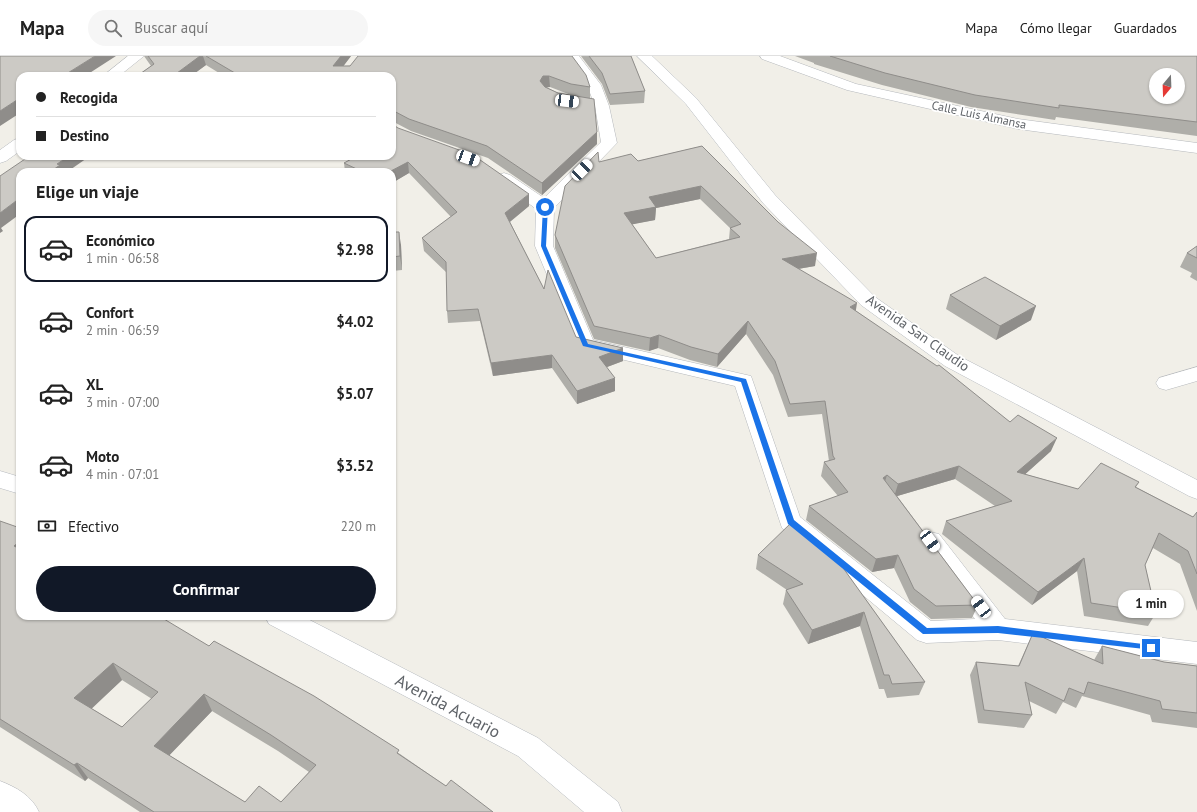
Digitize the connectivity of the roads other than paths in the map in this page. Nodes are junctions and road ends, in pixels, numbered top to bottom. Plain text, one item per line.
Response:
1 (137, 56) edge
2 (572, 56) edge
3 (644, 56) edge
4 (767, 56) edge
5 (115, 72) edge
6 (16, 146) edge
7 (1197, 148) edge
8 (0, 158) edge
9 (487, 167) edge
10 (545, 207) junction
11 (1197, 374) edge
12 (1166, 383) dead end
13 (0, 479) edge
14 (16, 485) edge
15 (1197, 490) edge
16 (930, 541) edge
17 (286, 620) edge
18 (998, 629) junction
19 (1197, 653) edge
20 (0, 795) edge
21 (24, 812) edge
22 (607, 812) edge

1 - 5 street
2 - 10 street
3 - 15 street, Avenida San Claudio
4 - 7 street, Calle Luis Almansa
6 - 8 street
9 - 10 street
10 - 18 street
11 - 12 street
13 - 14 street
16 - 18 street
17 - 22 street, Avenida Acuario
18 - 19 street
20 - 21 street

